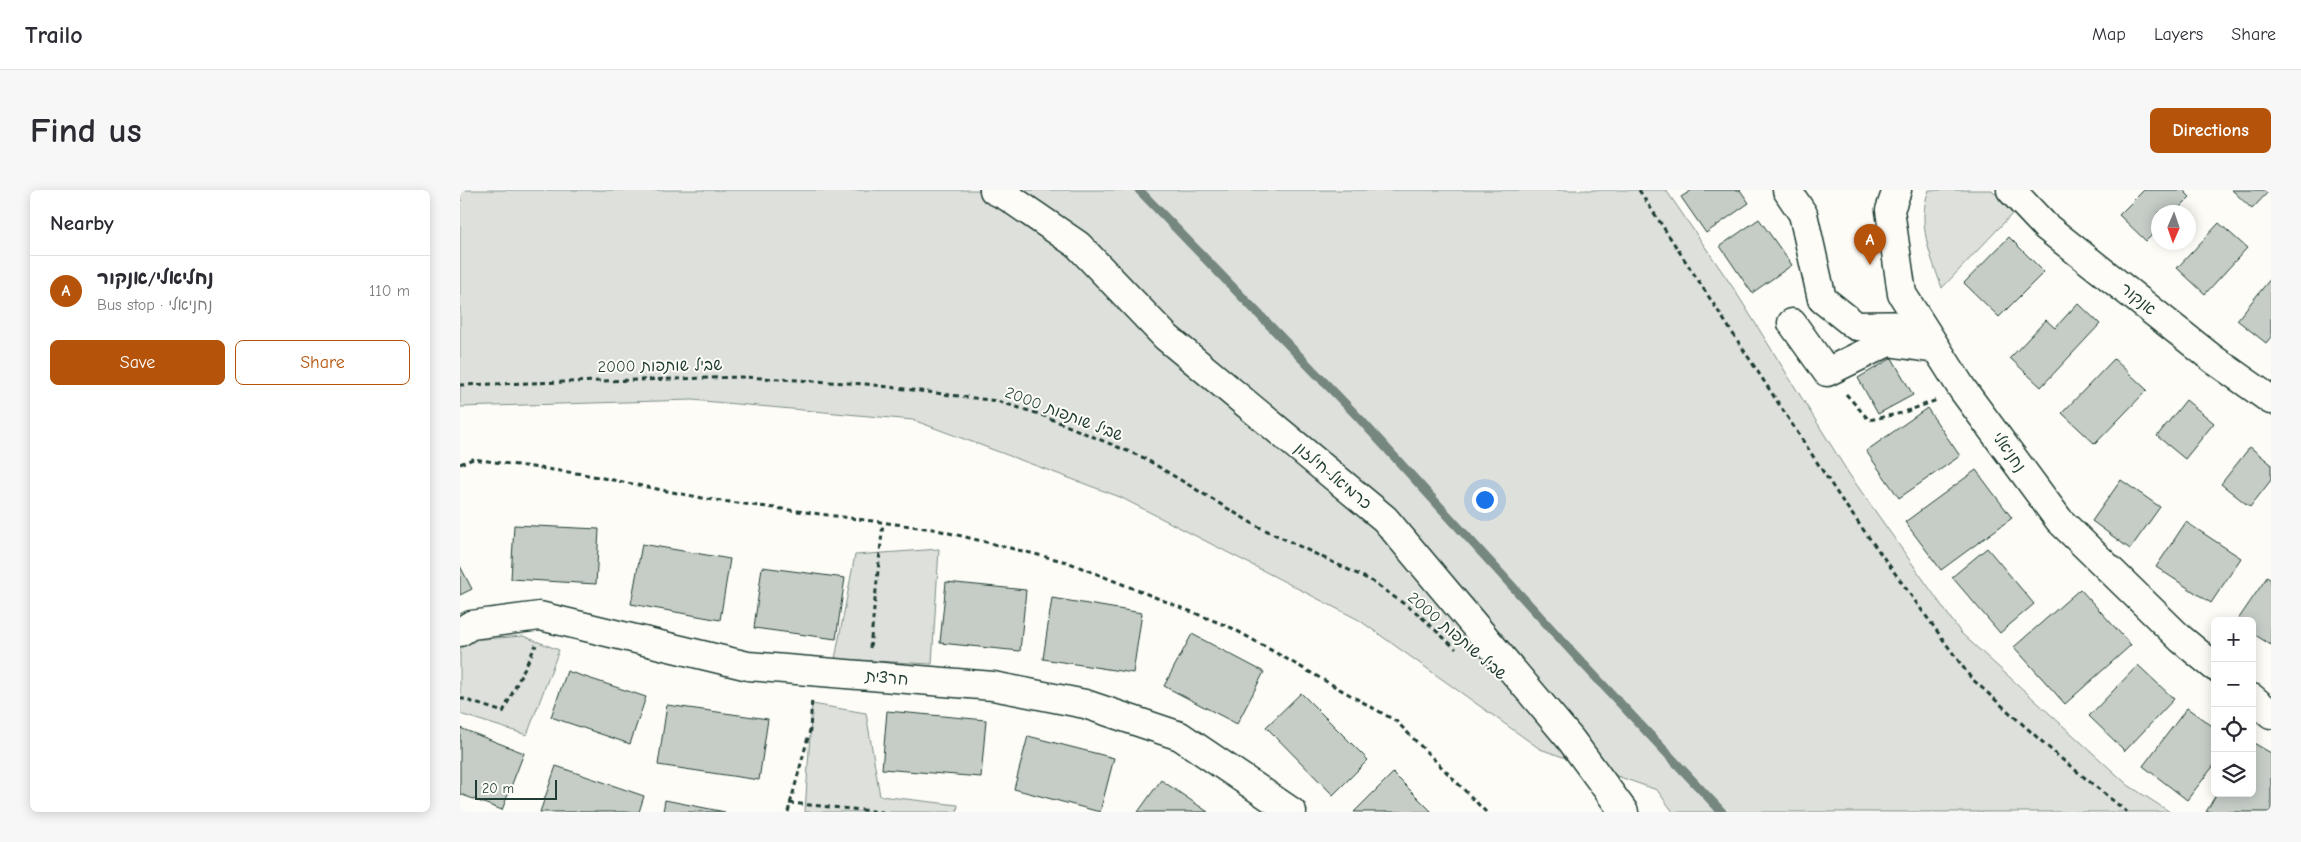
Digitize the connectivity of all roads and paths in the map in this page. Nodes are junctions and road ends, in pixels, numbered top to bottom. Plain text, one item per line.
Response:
1 (994, 190) edge
2 (1638, 190) edge
3 (1786, 190) edge
4 (1897, 190) edge
5 (2011, 190) edge
6 (1792, 323) dead end
7 (1921, 324) junction
8 (1936, 349) junction
9 (1827, 372) junction
10 (460, 385) edge
11 (1963, 390) junction
12 (2271, 400) edge
13 (460, 464) edge
14 (884, 523) junction
15 (549, 618) junction
16 (460, 632) edge
17 (1460, 653) dead end
18 (2211, 664) edge
19 (814, 672) junction
20 (867, 676) junction
21 (460, 698) edge
22 (2256, 701) edge
23 (2271, 714) edge
24 (789, 803) junction
25 (788, 812) edge
26 (883, 812) edge
27 (1292, 812) edge
28 (1486, 812) edge
29 (1624, 812) edge
30 (2126, 812) edge

1 - 29 street, כרמיאל-חילזון
2 - 30 path
3 - 7 street
4 - 7 street, נחניאלי
5 - 12 street, אנקור
6 - 9 street
7 - 8 street, נחניאלי
8 - 9 street
8 - 11 street, נחניאלי
9 - 11 path
10 - 17 path, שביל שותפות 2000
11 - 18 street, נחניאלי
13 - 14 path
14 - 20 path
14 - 28 path
15 - 16 street, חרצית
15 - 19 street, חרצית
15 - 21 path
19 - 20 street, חרצית
19 - 24 path
20 - 27 street, חרצית
22 - 23 street
24 - 25 path
24 - 26 path

